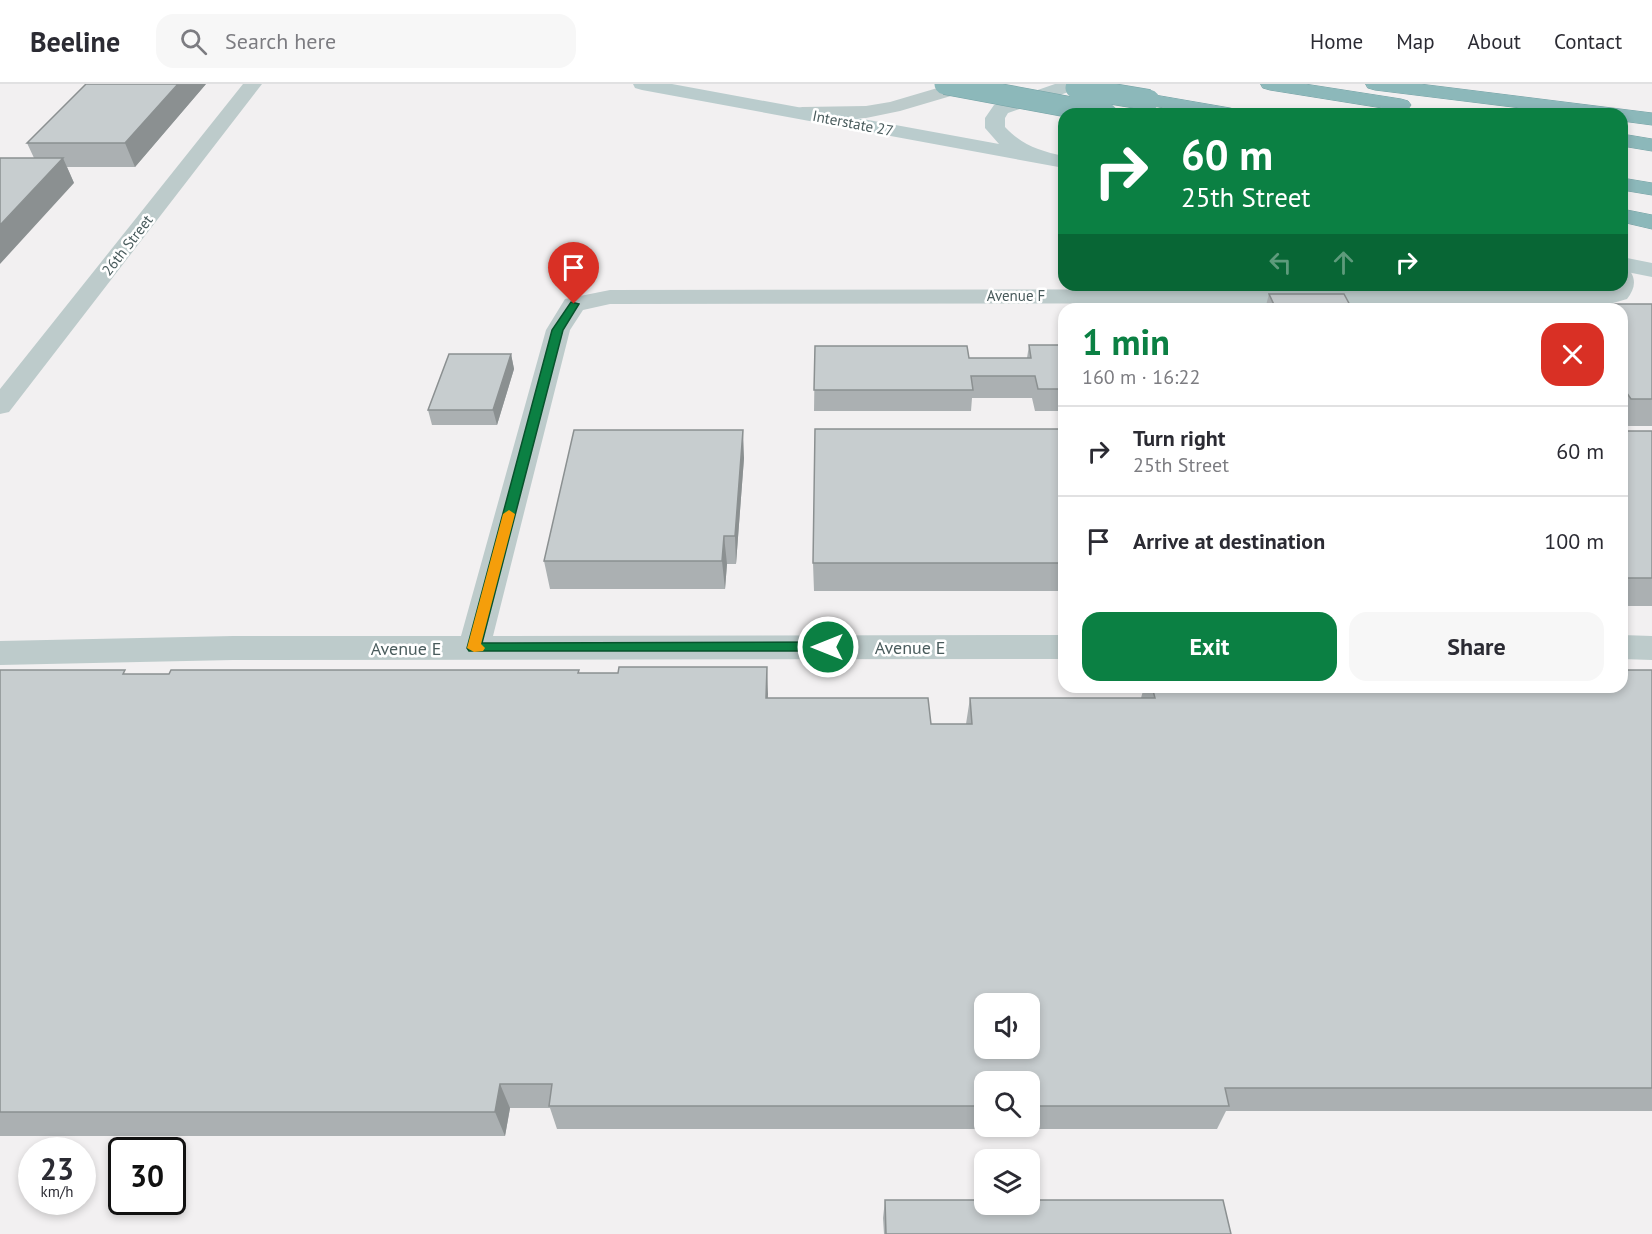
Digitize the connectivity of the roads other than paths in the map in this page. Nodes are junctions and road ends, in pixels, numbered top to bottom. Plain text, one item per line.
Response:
1 (253, 84) edge
2 (642, 84) edge
3 (945, 84) edge
4 (970, 84) edge
5 (1053, 84) edge
6 (1073, 84) edge
7 (1270, 84) edge
8 (1375, 84) edge
9 (1075, 108) edge
10 (1195, 108) edge
11 (1423, 108) edge
12 (1567, 108) edge
13 (802, 113) junction
14 (1628, 116) edge
15 (1652, 118) edge
16 (1628, 141) edge
17 (1652, 145) edge
18 (1035, 157) junction
19 (1058, 161) edge
20 (1628, 185) edge
21 (1652, 189) edge
22 (1628, 217) edge
23 (1652, 222) edge
24 (1628, 265) edge
25 (1652, 270) edge
26 (1620, 291) edge
27 (1204, 296) edge
28 (0, 406) edge
29 (1058, 647) edge
30 (1628, 647) edge
31 (474, 648) junction
32 (1652, 648) edge
33 (0, 653) edge

1 - 28 street, 26th Street
2 - 13 main road, Interstate 27
3 - 9 highway, bridge
4 - 13 street
5 - 10 highway, bridge
6 - 18 main road
7 - 11 highway
8 - 12 highway
13 - 18 main road, Interstate 27
14 - 15 highway
16 - 17 highway
18 - 19 main road, Interstate 27
20 - 21 highway
22 - 23 highway
24 - 25 main road
26 - 27 street, Avenue F
27 - 31 street, Avenue F
29 - 31 street, Avenue E
30 - 32 street
31 - 33 street, Avenue E

